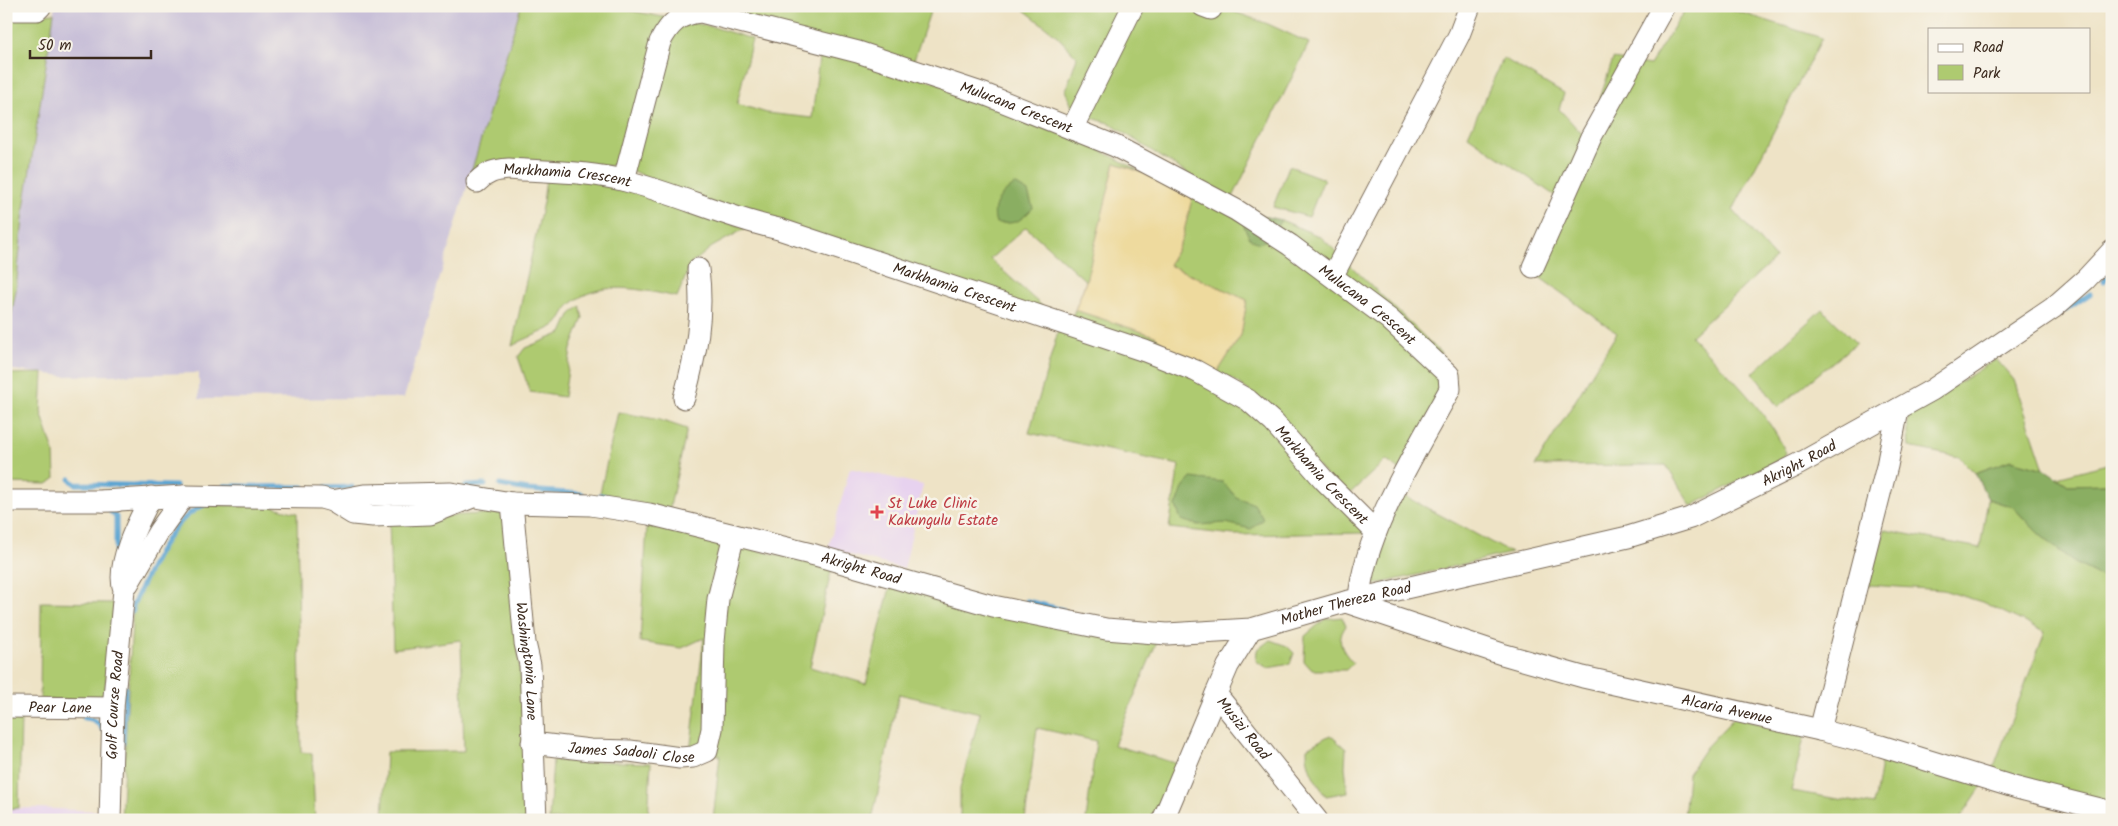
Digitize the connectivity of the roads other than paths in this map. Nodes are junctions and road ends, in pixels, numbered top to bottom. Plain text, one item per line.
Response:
1 (41, 6) edge
2 (1133, 6) edge
3 (1470, 6) edge
4 (1664, 6) edge
5 (6, 10) edge
6 (1072, 128) junction
7 (624, 180) junction
8 (477, 182) dead end
9 (2112, 251) edge
10 (1533, 268) dead end
11 (698, 269) dead end
12 (1333, 275) junction
13 (684, 398) dead end
14 (1898, 409) junction
15 (184, 496) junction
16 (151, 497) junction
17 (6, 501) edge
18 (102, 501) junction
19 (512, 503) junction
20 (1376, 532) junction
21 (734, 535) junction
22 (130, 541) junction
23 (1440, 579) joint
24 (124, 590) junction
25 (1352, 600) junction
26 (1251, 629) junction
27 (1216, 694) junction
28 (6, 707) edge
29 (113, 708) junction
30 (1820, 730) junction
31 (532, 743) junction
32 (2112, 812) edge
33 (110, 820) edge
34 (536, 820) edge
35 (1163, 820) edge
36 (1317, 820) edge

1 - 5 street
2 - 6 street
3 - 12 street
4 - 10 street
6 - 7 street, Mulucana Crescent
6 - 12 street, Mulucana Crescent
7 - 8 street, Markhamia Crescent
7 - 20 street, Markhamia Crescent
9 - 14 street, Akright Road
11 - 13 street
12 - 20 street, Mulucana Crescent
14 - 23 street, Akright Road
14 - 30 street
15 - 16 street, Akright Road
15 - 19 street, Akright Road
15 - 24 street, Golf Course Road
16 - 18 street, Akright Road
16 - 22 street, Golf Course Road
17 - 18 street
18 - 22 street
19 - 21 street, Akright Road
19 - 31 street, Washingtonia Lane
20 - 25 street
21 - 26 street, Akright Road
21 - 31 street, James Sadooli Close
22 - 24 street, Golf Course Road
23 - 25 street, Mother Thereza Road
24 - 29 street, Golf Course Road
25 - 26 street, Mother Thereza Road
25 - 30 street, Alcaria Avenue
26 - 27 street, Musizi Road
27 - 35 street
27 - 36 street, Musizi Road
28 - 29 street, Pear Lane
29 - 33 street, Golf Course Road
30 - 32 street, Alcaria Avenue
31 - 34 street, Washingtonia Lane

